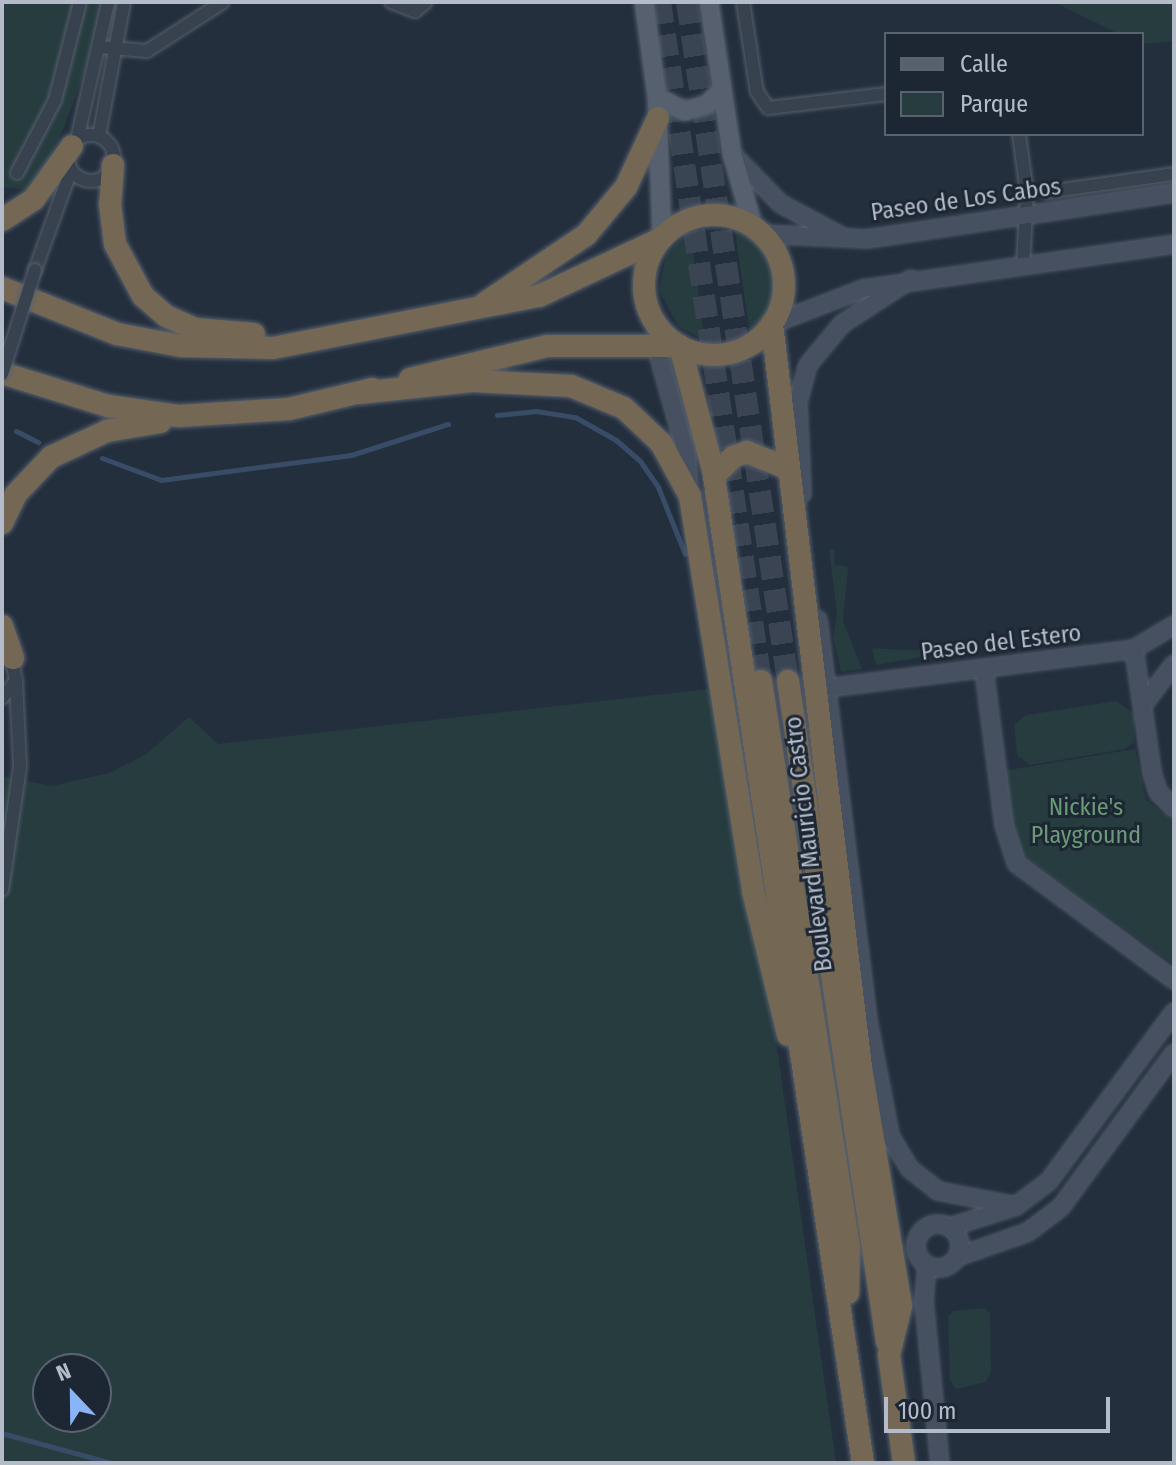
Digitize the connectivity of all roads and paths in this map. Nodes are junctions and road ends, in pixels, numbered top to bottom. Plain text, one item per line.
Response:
1 (80, 2) edge
2 (108, 2) edge
3 (124, 2) edge
4 (223, 2) edge
5 (391, 2) edge
6 (426, 2) edge
7 (644, 2) edge
8 (709, 2) edge
9 (743, 2) edge
10 (99, 47) junction
11 (115, 52) junction
12 (722, 90) junction
13 (884, 94) edge
14 (657, 107) junction
15 (99, 136) junction
16 (1019, 136) edge
17 (74, 143) junction
18 (732, 154) junction
19 (71, 170) junction
20 (108, 172) junction
21 (17, 173) dead end
22 (1174, 174) edge
23 (1047, 192) dead end
24 (1174, 193) edge
25 (58, 214) junction
26 (1022, 218) junction
27 (2, 220) edge
28 (758, 230) junction
29 (662, 238) junction
30 (850, 240) junction
31 (1174, 244) edge
32 (1023, 265) junction
33 (911, 279) junction
34 (2, 288) edge
35 (477, 309) junction
36 (772, 324) junction
37 (351, 336) junction
38 (656, 346) junction
39 (680, 346) junction
40 (2, 374) edge
41 (359, 393) junction
42 (211, 416) junction
43 (789, 469) junction
44 (714, 476) junction
45 (690, 496) junction
46 (2, 523) edge
47 (1174, 625) edge
48 (2, 626) edge
49 (1134, 649) junction
50 (7, 654) edge
51 (1174, 664) edge
52 (984, 670) junction
53 (16, 681) junction
54 (761, 681) tunnel mouth
55 (788, 681) tunnel mouth
56 (827, 688) junction
57 (2, 698) edge
58 (1143, 705) junction
59 (1174, 808) edge
60 (4, 869) edge
61 (2, 890) edge
62 (862, 961) junction
63 (1174, 980) edge
64 (1174, 1012) edge
65 (1174, 1053) edge
66 (861, 1067) junction
67 (804, 1075) junction
68 (1016, 1206) junction
69 (950, 1227) junction
70 (957, 1257) junction
71 (927, 1265) junction
72 (847, 1349) junction
73 (889, 1355) junction
74 (863, 1463) edge
75 (904, 1463) edge
76 (940, 1463) edge

1 - 21 street
2 - 10 street
3 - 11 street
4 - 11 street
5 - 6 street
7 - 14 main road
8 - 12 main road
9 - 13 street
10 - 11 street
10 - 17 street
11 - 15 street
12 - 14 main road
12 - 18 main road
14 - 29 main road
14 - 35 highway
15 - 17 street
15 - 20 street
16 - 26 street
17 - 19 street
17 - 27 highway
18 - 28 main road
18 - 30 street
19 - 20 street
19 - 25 street
20 - 25 street
20 - 37 highway
22 - 23 street
24 - 26 street, Paseo de Los Cabos
25 - 40 street, bridge
26 - 30 street, Paseo de Los Cabos
26 - 32 street
28 - 29 highway
28 - 30 street, Paseo de Los Cabos
28 - 36 highway
29 - 35 highway
29 - 39 highway
31 - 32 street
32 - 33 street
33 - 36 street
33 - 56 street
34 - 37 highway
35 - 37 highway
36 - 39 highway
36 - 43 highway, Boulevard Mauricio Castro
38 - 39 highway
38 - 41 highway
38 - 45 street
39 - 44 highway, Boulevard Mauricio Castro
40 - 42 highway
41 - 42 highway
41 - 45 highway
42 - 46 highway
43 - 44 highway
43 - 66 highway, Boulevard Mauricio Castro
44 - 67 highway, Boulevard Mauricio Castro
45 - 67 highway
47 - 49 street, Paseo del Estero
48 - 50 highway
49 - 52 street, Paseo del Estero
49 - 58 street
50 - 53 street
51 - 58 street
52 - 56 street, Paseo del Estero
52 - 63 street
53 - 57 street
53 - 60 street
54 - 72 highway, Boulevard Mauricio Castro
55 - 73 highway, Boulevard Mauricio Castro
56 - 62 street
58 - 59 street
60 - 61 street
62 - 66 highway
62 - 68 street
64 - 68 street
65 - 70 street
66 - 73 highway, Boulevard Mauricio Castro
67 - 72 highway, Boulevard Mauricio Castro
68 - 69 street
69 - 70 street
69 - 71 street
70 - 71 street
71 - 76 street
72 - 74 highway, Boulevard Mauricio Castro
73 - 75 highway, Boulevard Mauricio Castro

